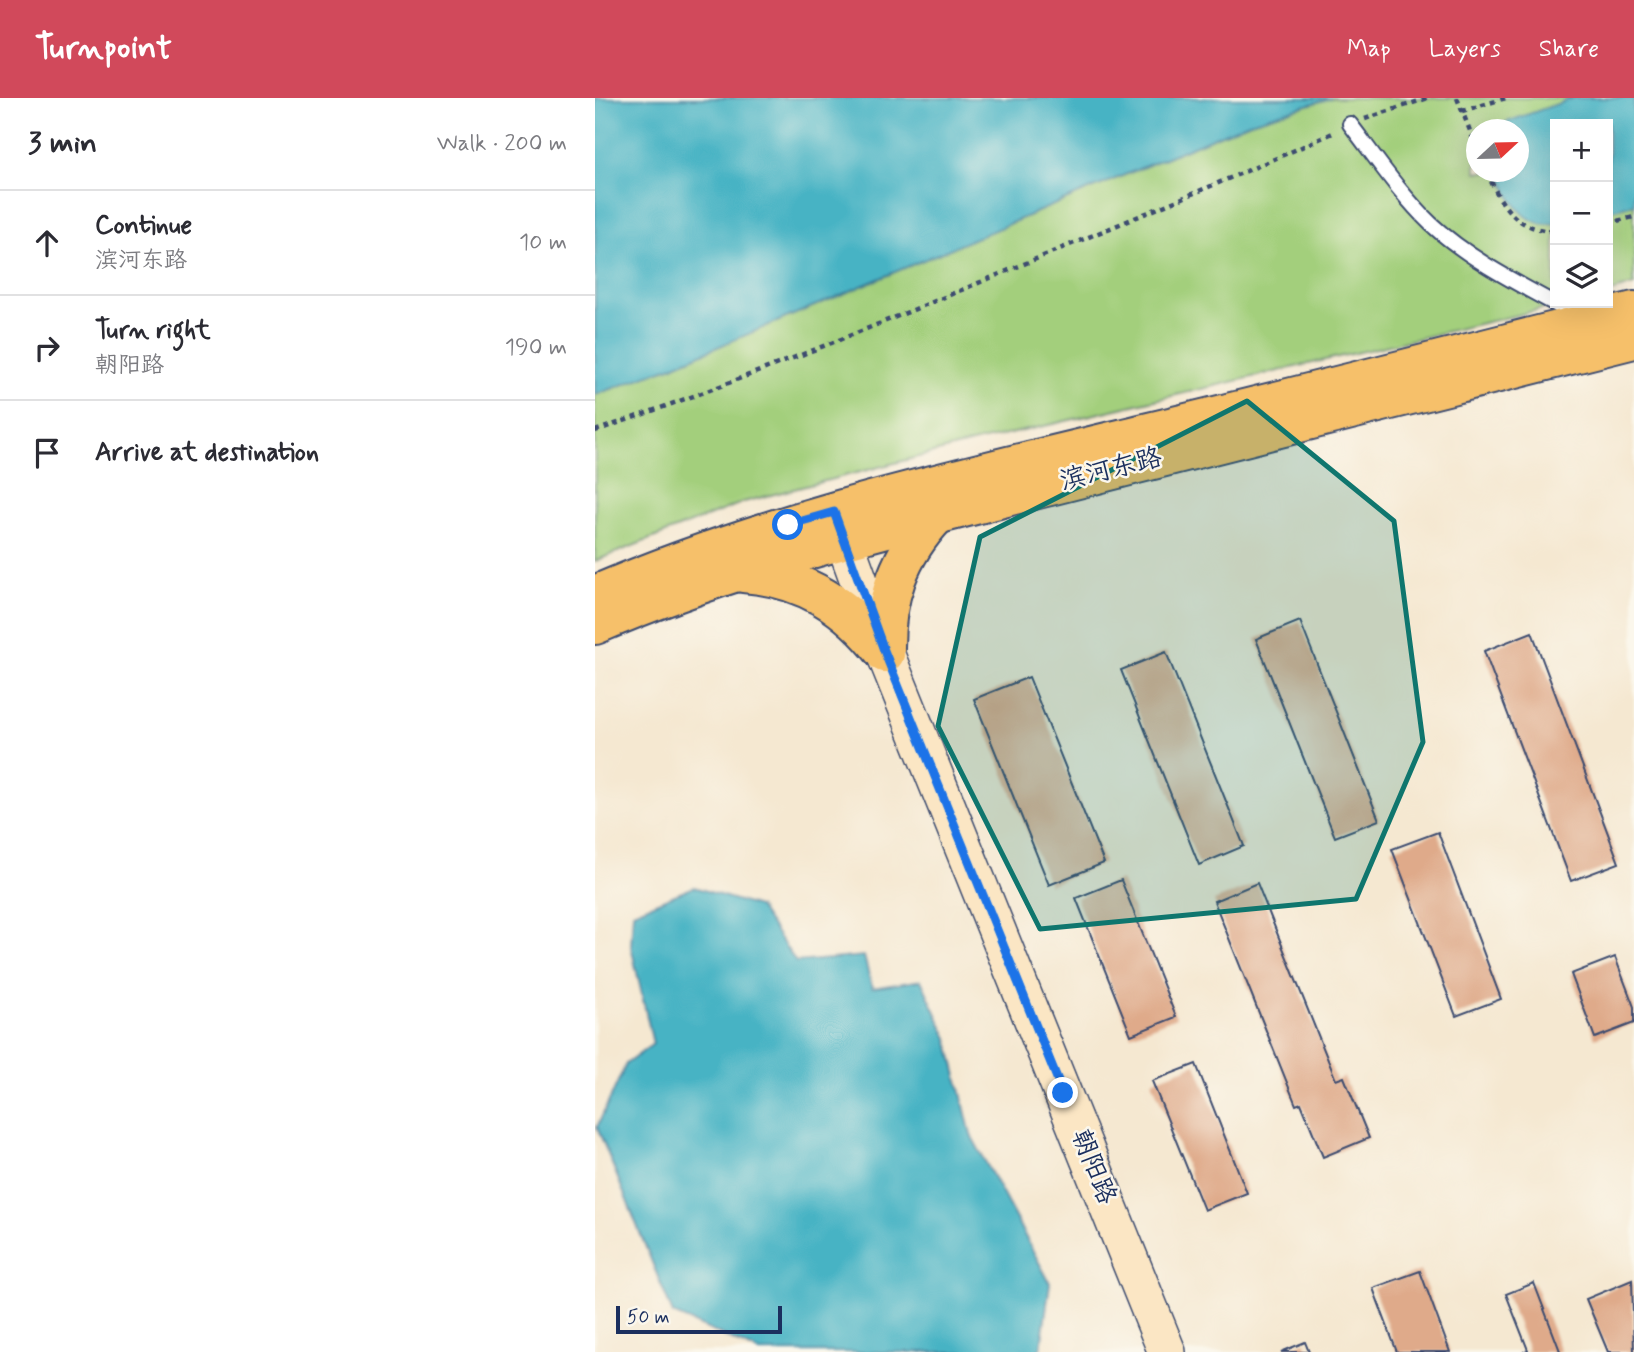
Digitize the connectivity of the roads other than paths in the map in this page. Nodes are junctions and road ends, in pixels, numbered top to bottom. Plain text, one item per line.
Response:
1 (1350, 124) road end
2 (1634, 311) edge
3 (1588, 322) junction
4 (1634, 339) edge
5 (937, 515) junction
6 (839, 526) junction
7 (731, 572) junction
8 (595, 595) edge
9 (595, 625) edge
10 (885, 653) junction
11 (1167, 1352) edge

1 - 3 lane
2 - 3 main road, 滨河东路
3 - 6 main road, 滨河东路
4 - 5 main road, 滨河东路
5 - 6 main road, 滨河东路
5 - 10 main road
6 - 7 main road, 滨河东路
6 - 8 main road, 滨河东路
6 - 10 street, 朝阳路
7 - 9 main road, 滨河东路
7 - 10 main road
10 - 11 street, 朝阳路

